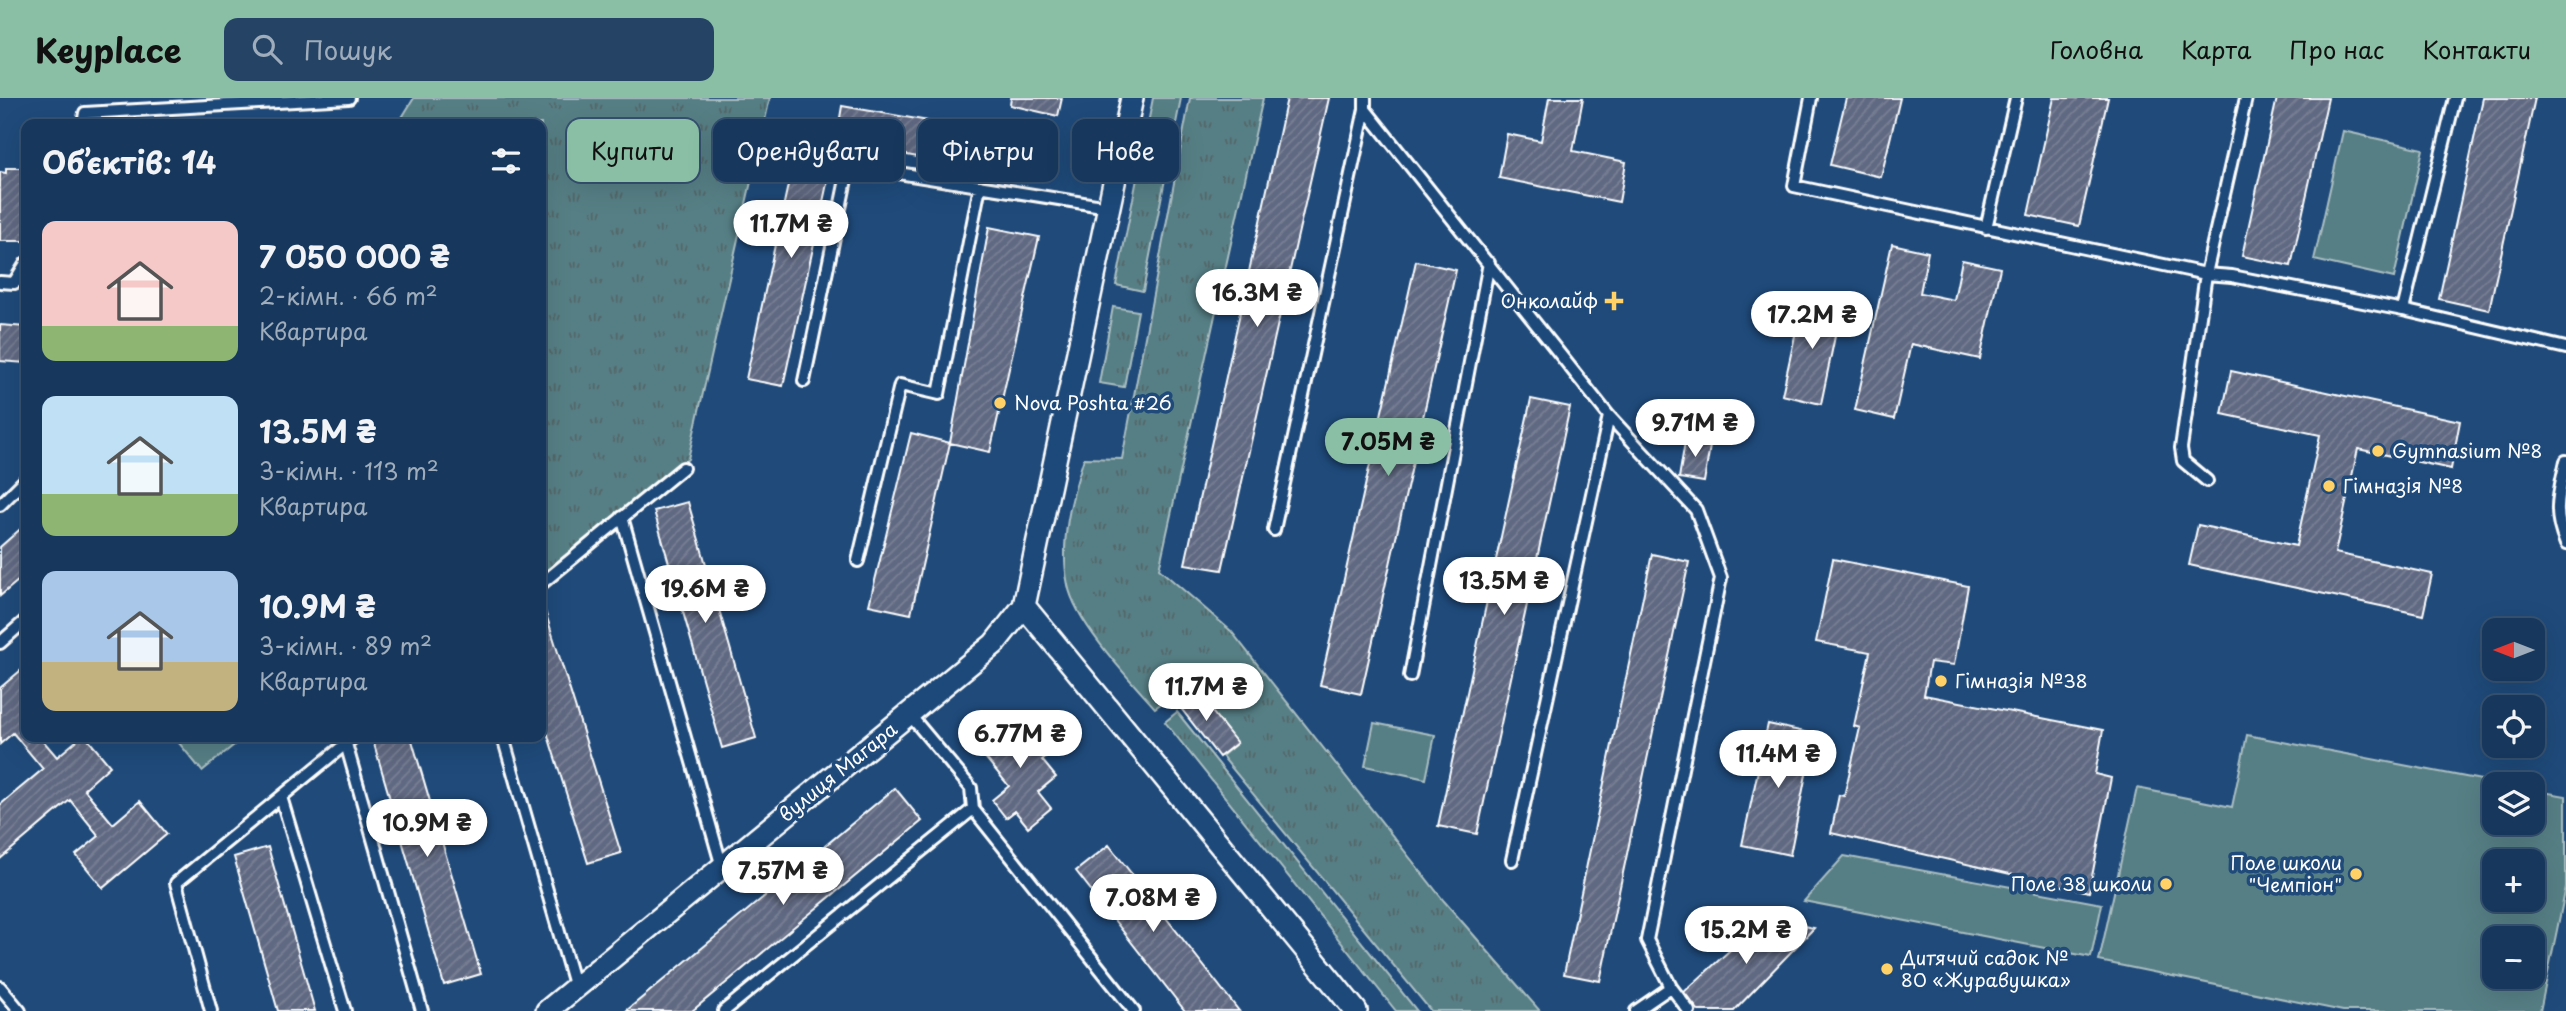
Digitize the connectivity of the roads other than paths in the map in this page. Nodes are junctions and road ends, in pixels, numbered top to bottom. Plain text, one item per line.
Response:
1 (349, 98) edge
2 (1132, 98) edge
3 (1811, 98) edge
4 (2016, 98) edge
5 (2246, 98) edge
6 (2455, 98) edge
7 (1365, 104) edge
8 (84, 119) edge
9 (979, 186) junction
10 (1108, 207) junction
11 (1986, 228) junction
12 (1489, 263) junction
13 (21, 271) edge
14 (2207, 274) junction
15 (21, 280) edge
16 (0, 282) edge
17 (14, 283) junction
18 (2403, 310) junction
19 (2566, 348) edge
20 (804, 380) dead end
21 (1609, 415) junction
22 (2566, 461) edge
23 (683, 468) dead end
24 (2207, 481) dead end
25 (21, 484) edge
26 (0, 505) edge
27 (622, 517) junction
28 (1274, 530) dead end
29 (2566, 544) edge
30 (858, 561) dead end
31 (546, 580) edge
32 (1024, 606) junction
33 (21, 624) edge
34 (0, 643) edge
35 (1410, 676) dead end
36 (909, 714) junction
37 (348, 742) edge
38 (351, 742) edge
39 (504, 742) edge
40 (281, 797) junction
41 (973, 809) junction
42 (1512, 860) dead end
43 (722, 867) junction
44 (0, 987) edge
45 (1671, 987) junction
46 (575, 988) junction
47 (20, 1011) edge
48 (211, 1011) edge
49 (345, 1011) edge
50 (422, 1011) edge
51 (547, 1011) edge
52 (724, 1011) edge
53 (1133, 1011) edge
54 (1356, 1011) edge
55 (1636, 1011) edge
56 (1689, 1011) edge

1 - 8 lane
2 - 10 street
3 - 11 lane
4 - 11 lane
5 - 14 lane
6 - 18 lane
7 - 12 lane
7 - 28 lane
9 - 10 lane
9 - 20 lane
9 - 30 lane
10 - 32 street
11 - 14 lane
12 - 21 lane
12 - 35 lane
13 - 17 lane
14 - 18 lane
14 - 24 lane
15 - 17 lane
16 - 17 lane
18 - 19 lane
21 - 42 lane
21 - 45 lane
22 - 29 lane
23 - 27 lane
25 - 26 lane
27 - 31 lane
27 - 43 lane
32 - 36 street, вулиця Магара
32 - 54 street
33 - 34 lane
36 - 41 lane
36 - 43 street, вулиця Магара
37 - 40 lane
38 - 50 lane
39 - 46 lane
40 - 48 lane
40 - 49 lane
41 - 52 lane
41 - 53 lane
43 - 46 street, вулиця Магара
44 - 47 lane
45 - 55 lane
45 - 56 lane
46 - 51 street, вулиця Магара

